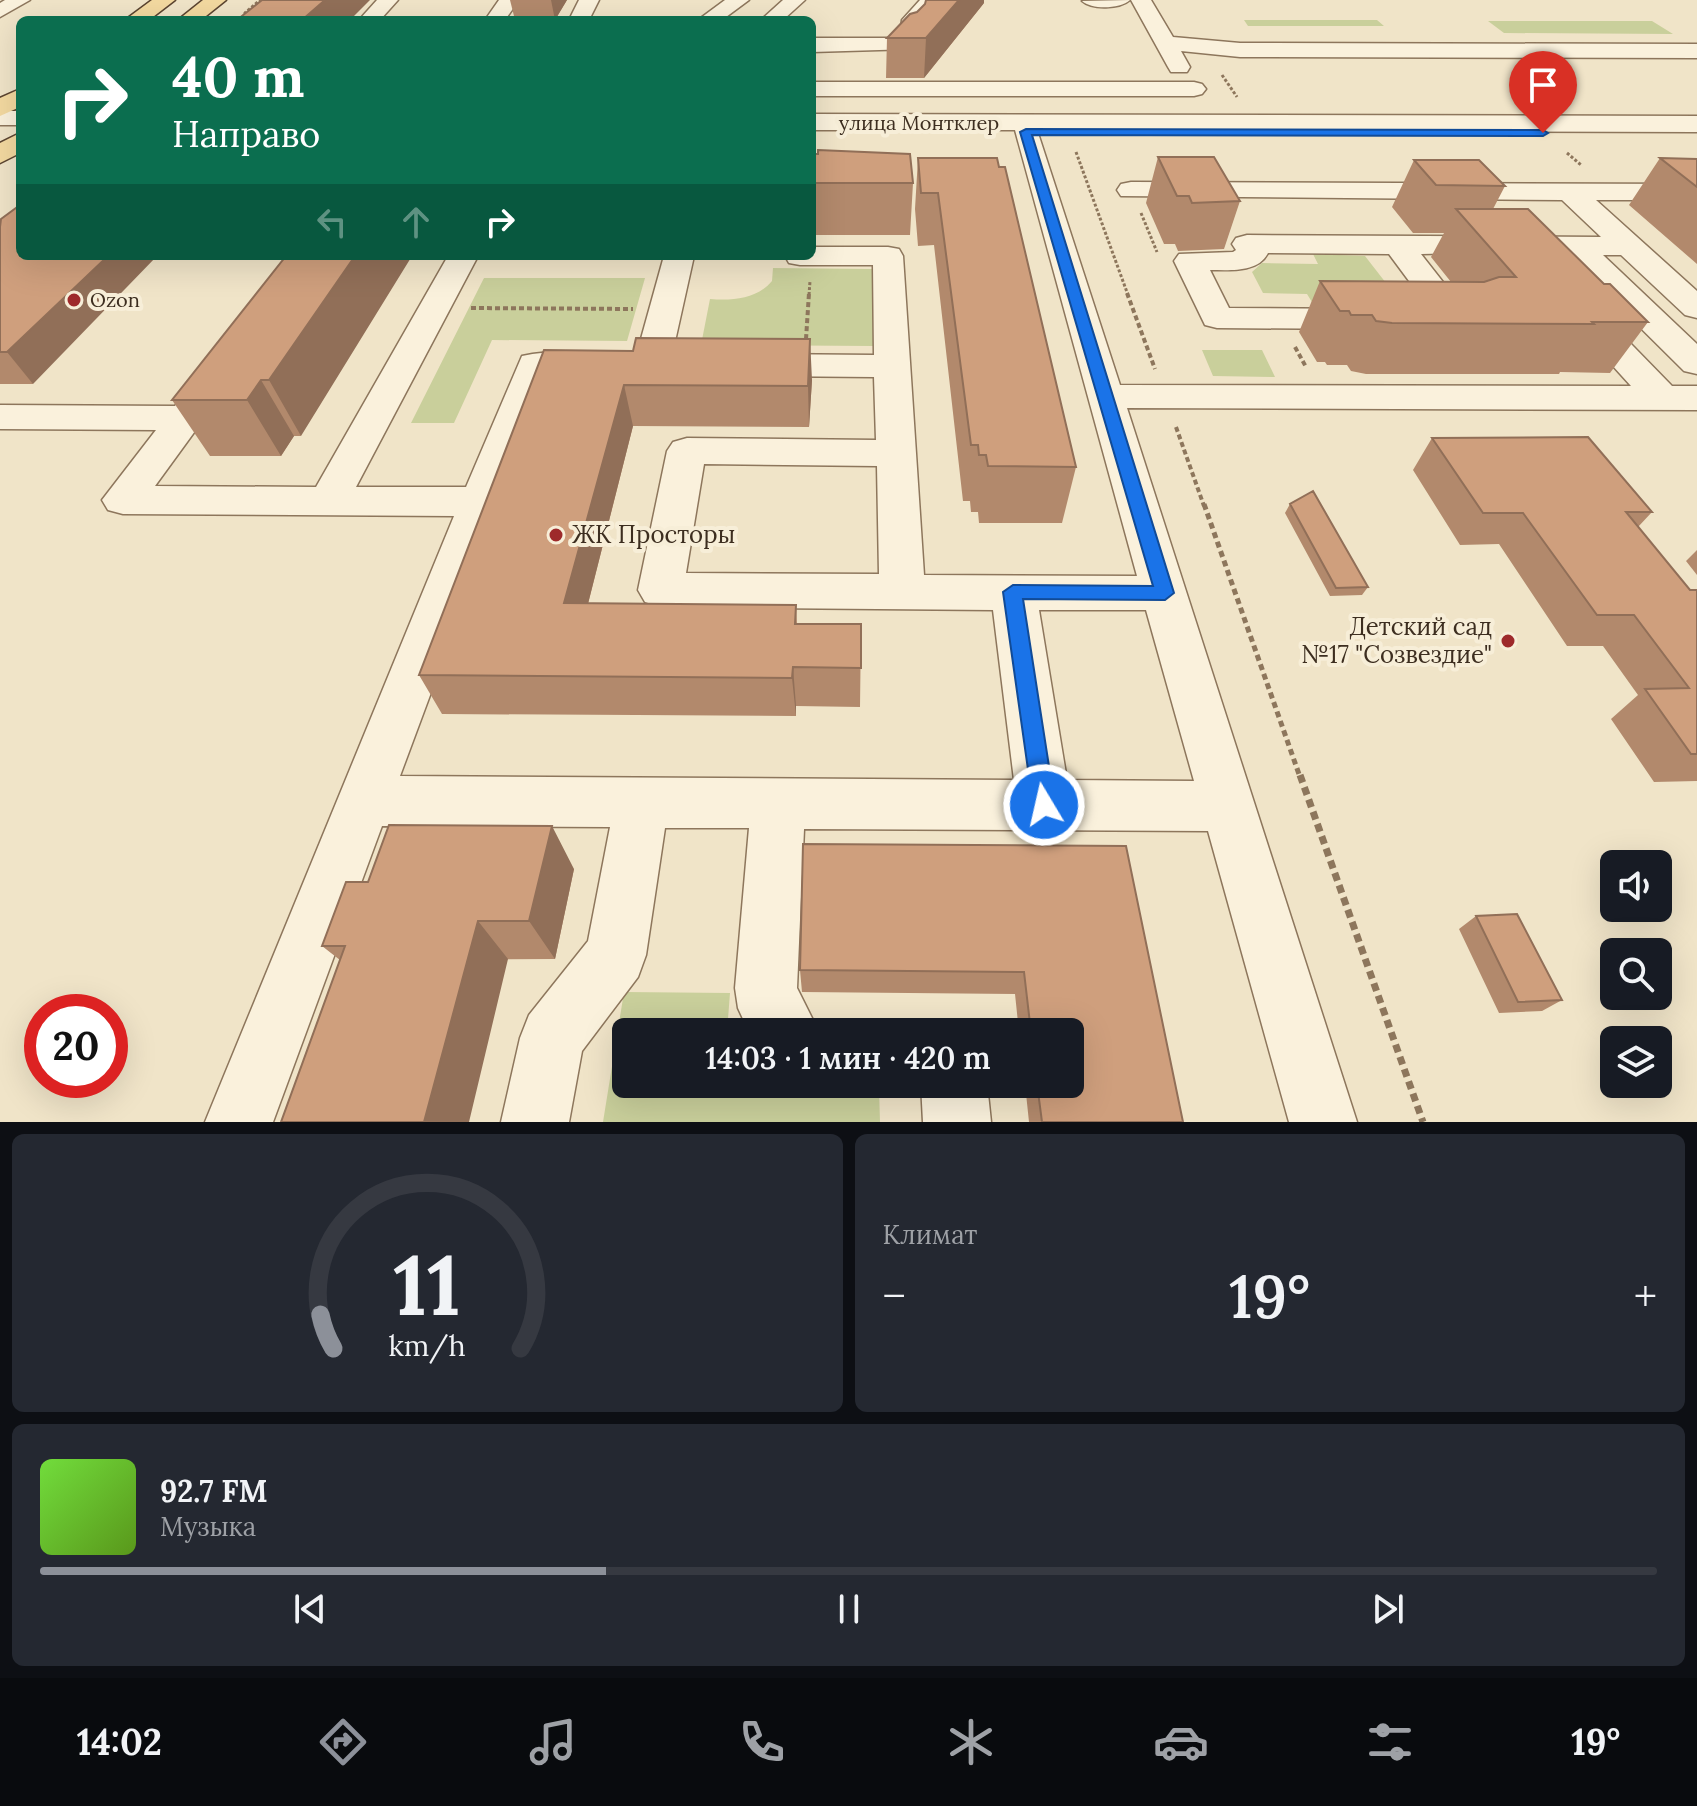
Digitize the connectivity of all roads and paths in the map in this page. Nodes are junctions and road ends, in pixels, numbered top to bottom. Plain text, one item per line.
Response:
1 (20, 0) edge
2 (165, 0) edge
3 (216, 0) edge
4 (260, 0) edge
5 (388, 0) edge
6 (739, 0) edge
7 (795, 0) edge
8 (931, 0) edge
9 (1120, 0) edge
10 (1141, 0) edge
11 (1092, 1) edge
12 (0, 11) edge
13 (141, 16) edge
14 (194, 16) edge
15 (249, 16) edge
16 (373, 16) edge
17 (714, 16) edge
18 (776, 16) edge
19 (1158, 32) junction
20 (1191, 34) dead end
21 (816, 45) edge
22 (1697, 51) edge
23 (816, 89) edge
24 (1194, 89) junction
25 (816, 122) edge
26 (1217, 123) junction
27 (1697, 124) edge
28 (816, 132) edge
29 (1026, 132) junction
30 (1697, 133) edge
31 (1418, 149) junction
32 (1076, 152) dead end
33 (1131, 190) joint
34 (1456, 191) junction
35 (1570, 192) junction
36 (1697, 192) edge
37 (1398, 245) junction
38 (1519, 245) junction
39 (1575, 245) junction
40 (1629, 246) junction
41 (816, 256) edge
42 (461, 260) edge
43 (678, 260) edge
44 (811, 260) edge
45 (1190, 261) junction
46 (434, 308) junction
47 (1697, 308) edge
48 (666, 309) junction
49 (1279, 318) junction
50 (243, 343) edge
51 (1697, 363) edge
52 (683, 364) junction
53 (804, 365) junction
54 (892, 366) junction
55 (1105, 396) junction
56 (1165, 396) junction
57 (1322, 396) junction
58 (1679, 398) edge
59 (0, 417) edge
60 (185, 418) junction
61 (896, 453) junction
62 (328, 501) junction
63 (481, 502) junction
64 (902, 592) junction
65 (1013, 592) junction
66 (1165, 593) junction
67 (364, 801) junction
68 (642, 802) junction
69 (778, 803) junction
70 (1044, 805) junction
71 (1230, 806) junction
72 (777, 1018) edge
73 (955, 1098) edge
74 (239, 1122) edge
75 (535, 1122) edge
76 (957, 1122) edge
77 (1323, 1122) edge
78 (1423, 1122) edge

1 - 12 street
2 - 13 main road
3 - 14 main road
4 - 15 path
5 - 16 street
6 - 17 street
7 - 18 street
8 - 21 street
9 - 11 street
10 - 19 street
19 - 20 street
19 - 22 street
19 - 24 street
23 - 24 street
24 - 26 street
25 - 26 street, улица Монтклер
26 - 27 street, улица Монтклер
28 - 29 street, улица Монтклер
29 - 31 street, улица Монтклер
29 - 55 street
30 - 31 street, улица Монтклер
31 - 34 street
32 - 56 path
33 - 34 street
33 - 45 path
34 - 35 street
35 - 36 street
35 - 40 street
37 - 38 street
37 - 45 street
37 - 49 street
38 - 39 street
38 - 58 street
39 - 40 street
39 - 51 street
40 - 47 street
41 - 54 street
42 - 46 street
43 - 48 street
44 - 53 path
45 - 49 street
46 - 48 path
46 - 62 street
48 - 52 street
49 - 57 path
50 - 60 street
52 - 53 street
52 - 63 street
53 - 54 street
54 - 61 street
55 - 56 street
55 - 66 street
56 - 57 street
56 - 78 path
57 - 58 street
59 - 60 street
60 - 62 street
61 - 64 street
61 - 64 street
62 - 63 street
63 - 67 street
64 - 65 street
65 - 66 street
65 - 70 street
66 - 71 street
67 - 68 street
67 - 74 street
68 - 69 street
68 - 75 street
69 - 70 street
69 - 72 street
70 - 71 street
71 - 77 street
73 - 76 street

